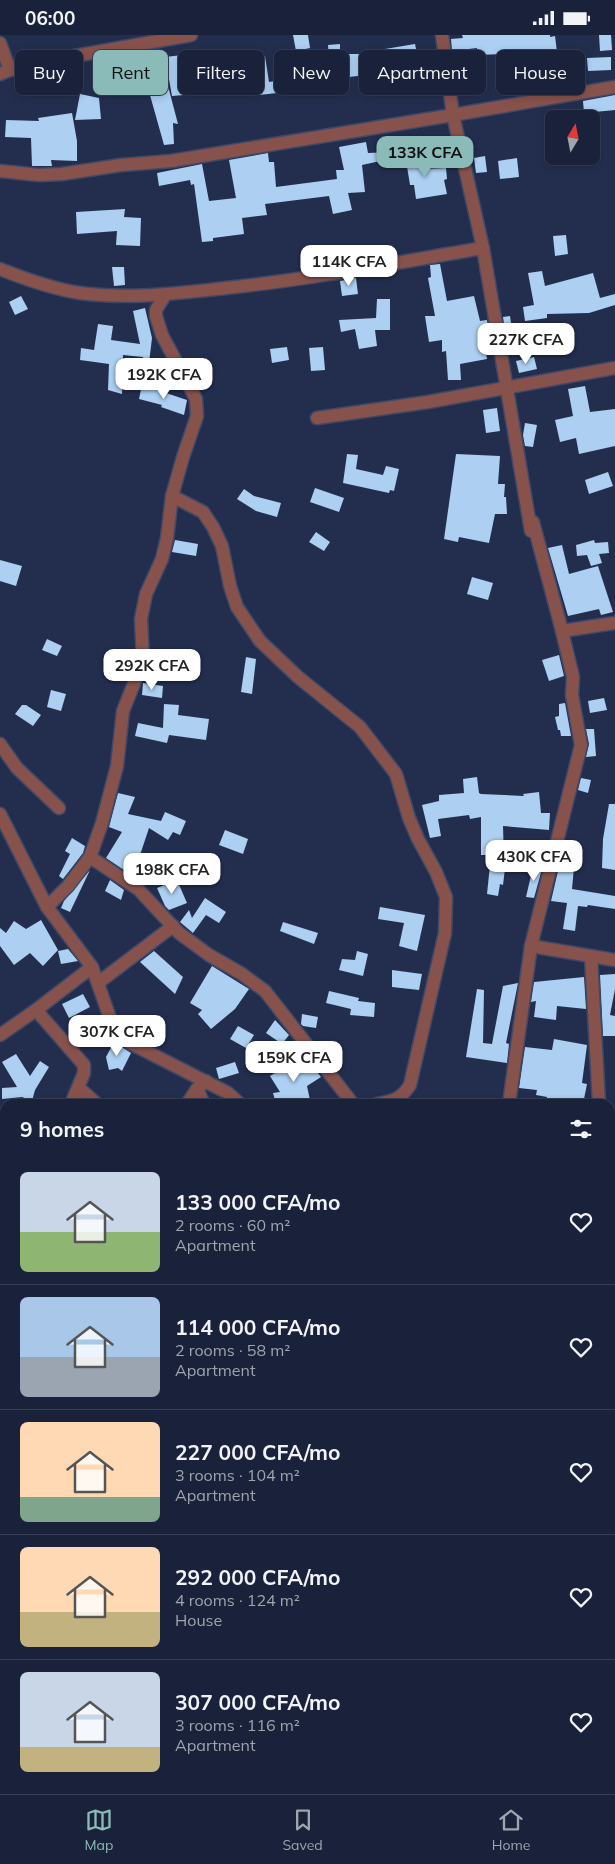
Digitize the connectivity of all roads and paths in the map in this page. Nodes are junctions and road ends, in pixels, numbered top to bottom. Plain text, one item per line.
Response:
1 (192, 35) edge
2 (442, 35) edge
3 (0, 43) edge
4 (5, 72) edge
5 (615, 87) edge
6 (453, 115) junction
7 (0, 171) edge
8 (483, 248) junction
9 (0, 269) edge
10 (164, 295) junction
11 (615, 368) edge
12 (506, 387) junction
13 (317, 418) dead end
14 (172, 496) junction
15 (615, 623) edge
16 (562, 631) junction
17 (0, 744) edge
18 (59, 808) dead end
19 (0, 815) edge
20 (90, 857) junction
21 (47, 907) junction
22 (173, 926) junction
23 (532, 946) junction
24 (591, 956) junction
25 (615, 960) edge
26 (92, 967) junction
27 (98, 983) junction
28 (36, 1010) junction
29 (0, 1035) edge
30 (201, 1085) junction
31 (79, 1088) junction
32 (74, 1099) edge
33 (91, 1099) edge
34 (191, 1099) edge
35 (203, 1099) edge
36 (235, 1099) edge
37 (349, 1099) edge
38 (397, 1099) edge
39 (510, 1099) edge
40 (599, 1099) edge

1 - 4 street
2 - 6 street
3 - 4 street
5 - 6 street
6 - 7 street
6 - 8 street
8 - 10 street
8 - 12 street
9 - 10 street
10 - 14 street
11 - 12 street
12 - 13 street
12 - 16 street
14 - 20 street
14 - 38 street
15 - 16 street
16 - 23 street
17 - 18 street
19 - 21 street
20 - 21 street
20 - 22 street
21 - 26 street
22 - 27 street
22 - 37 street
23 - 24 street
23 - 39 street
24 - 25 street
24 - 40 street
26 - 27 street
26 - 28 street
27 - 30 street
28 - 29 street
28 - 31 street
30 - 34 street
30 - 35 street
30 - 36 street
31 - 32 street
31 - 33 street

